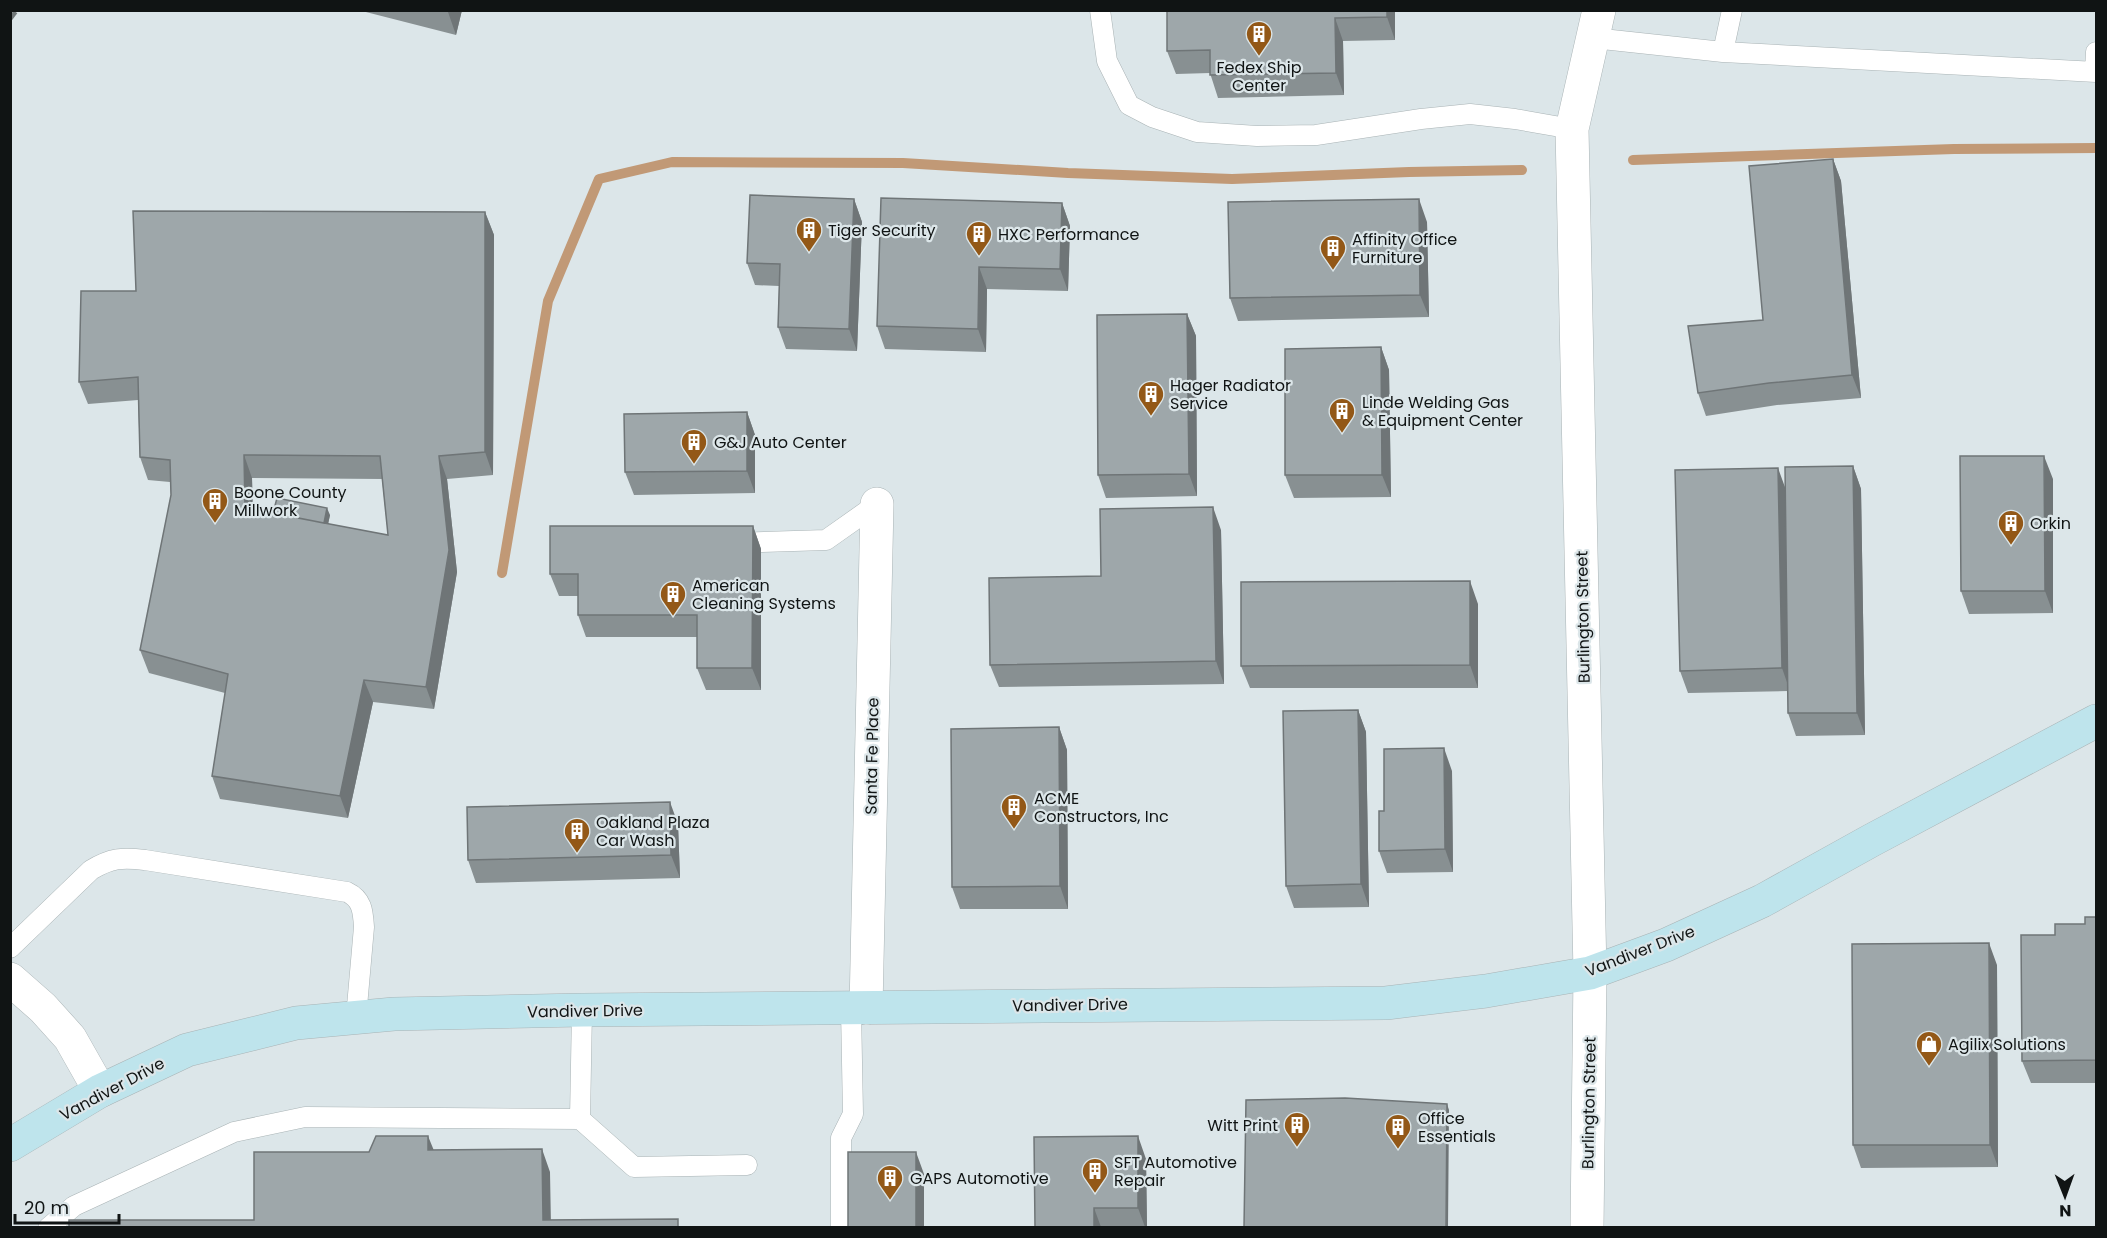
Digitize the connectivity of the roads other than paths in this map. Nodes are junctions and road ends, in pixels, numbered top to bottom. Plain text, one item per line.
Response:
1 (1100, 10) edge
2 (1732, 10) edge
3 (1596, 24) edge
4 (1723, 52) junction
5 (2096, 65) edge
6 (1572, 129) junction
7 (877, 504) joint
8 (710, 543) edge
9 (2097, 721) edge
10 (10, 948) edge
11 (1590, 972) junction
12 (10, 979) edge
13 (859, 1008) junction
14 (582, 1010) junction
15 (356, 1018) junction
16 (100, 1091) junction
17 (580, 1119) junction
18 (10, 1145) edge
19 (747, 1165) dead end
20 (48, 1227) edge
21 (841, 1227) edge
22 (1587, 1227) edge

1 - 6 lane
2 - 4 lane
3 - 4 lane
3 - 6 street, Burlington Street
4 - 5 lane
6 - 11 street, Burlington Street
7 - 8 lane
7 - 13 street, Santa Fe Place
9 - 11 main road, Vandiver Drive
10 - 15 lane
11 - 13 main road, Vandiver Drive
11 - 22 street, Burlington Street
12 - 16 street
13 - 14 main road, Vandiver Drive
13 - 21 lane
14 - 15 main road, Vandiver Drive
14 - 17 lane
15 - 16 main road, Vandiver Drive
16 - 18 main road, Vandiver Drive
17 - 19 lane
17 - 20 lane

